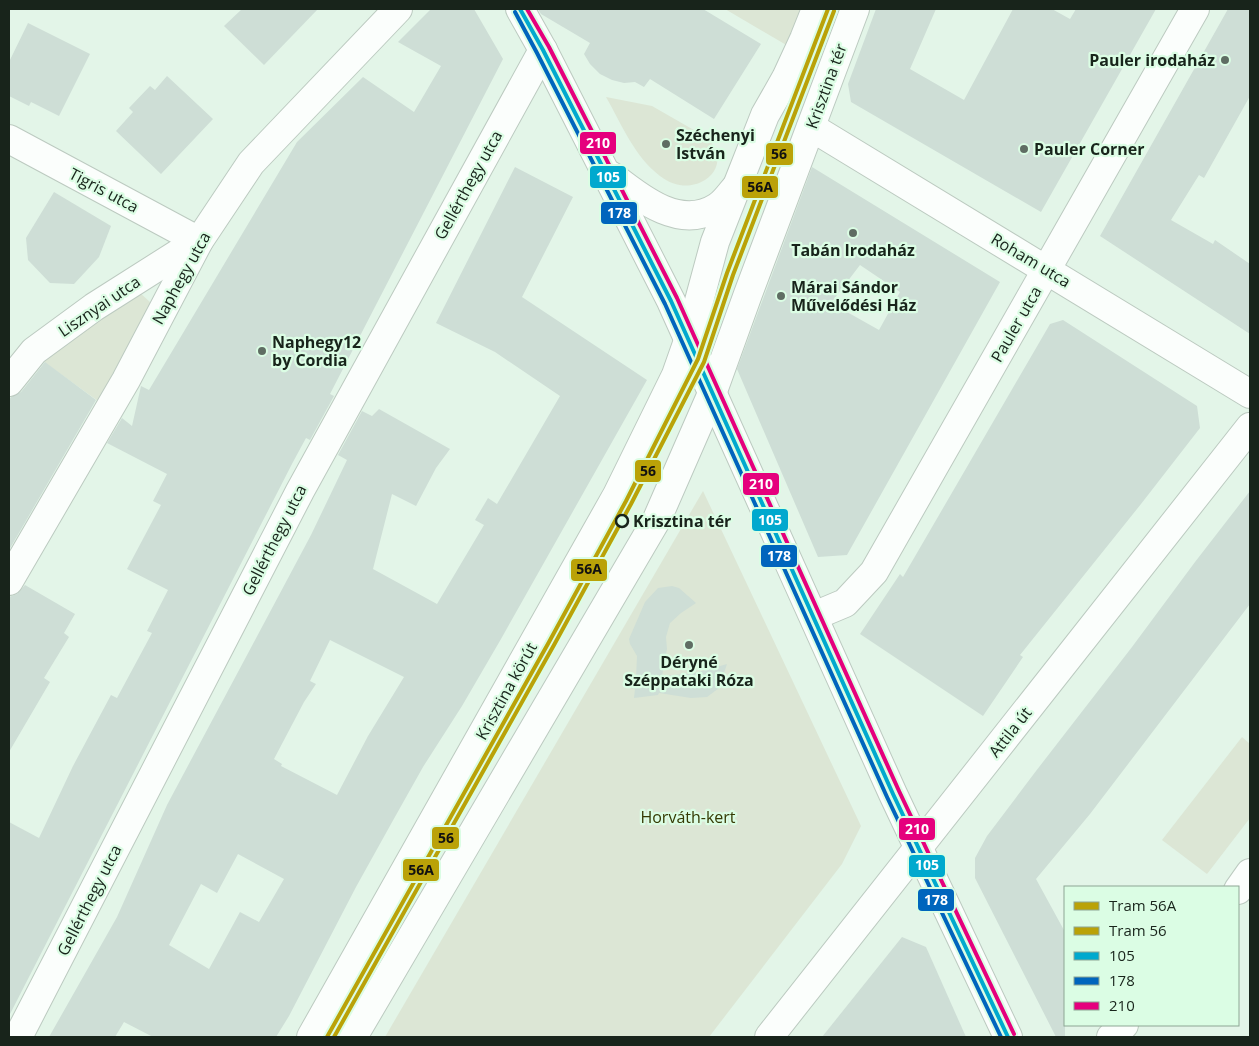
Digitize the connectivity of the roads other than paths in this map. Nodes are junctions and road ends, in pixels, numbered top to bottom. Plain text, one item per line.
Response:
1 (398, 9) edge
2 (520, 9) edge
3 (816, 9) edge
4 (855, 9) edge
5 (1195, 9) edge
6 (543, 50) junction
7 (811, 128) junction
8 (9, 139) edge
9 (605, 171) junction
10 (737, 186) junction
11 (199, 241) junction
12 (1037, 264) junction
13 (689, 338) junction
14 (9, 382) edge
15 (713, 391) junction
16 (1250, 394) edge
17 (1250, 427) edge
18 (9, 581) edge
19 (814, 616) junction
20 (918, 847) junction
21 (1250, 873) edge
22 (1239, 889) edge
23 (1123, 1026) edge
24 (18, 1037) edge
25 (311, 1037) edge
26 (354, 1037) edge
27 (769, 1037) edge
28 (1008, 1037) edge
29 (1111, 1037) edge

1 - 11 street, Naphegy utca
2 - 6 street
3 - 10 street
4 - 7 street, Krisztina tér
5 - 12 street, Pauler utca
6 - 9 street
6 - 24 street, Gellérthegy utca
7 - 12 street, Roham utca
7 - 15 street, Krisztina tér
8 - 11 street, Tigris utca
9 - 10 street
9 - 13 street
10 - 13 street
11 - 14 street, Lisznyai utca
11 - 18 street, Naphegy utca
12 - 16 street, Roham utca
12 - 19 street, Pauler utca
13 - 15 street
13 - 25 street, Krisztina körút
15 - 19 street
15 - 26 street
17 - 20 street, Attila út
19 - 20 street
20 - 27 street, Attila út
20 - 28 street
21 - 22 street
23 - 29 street

